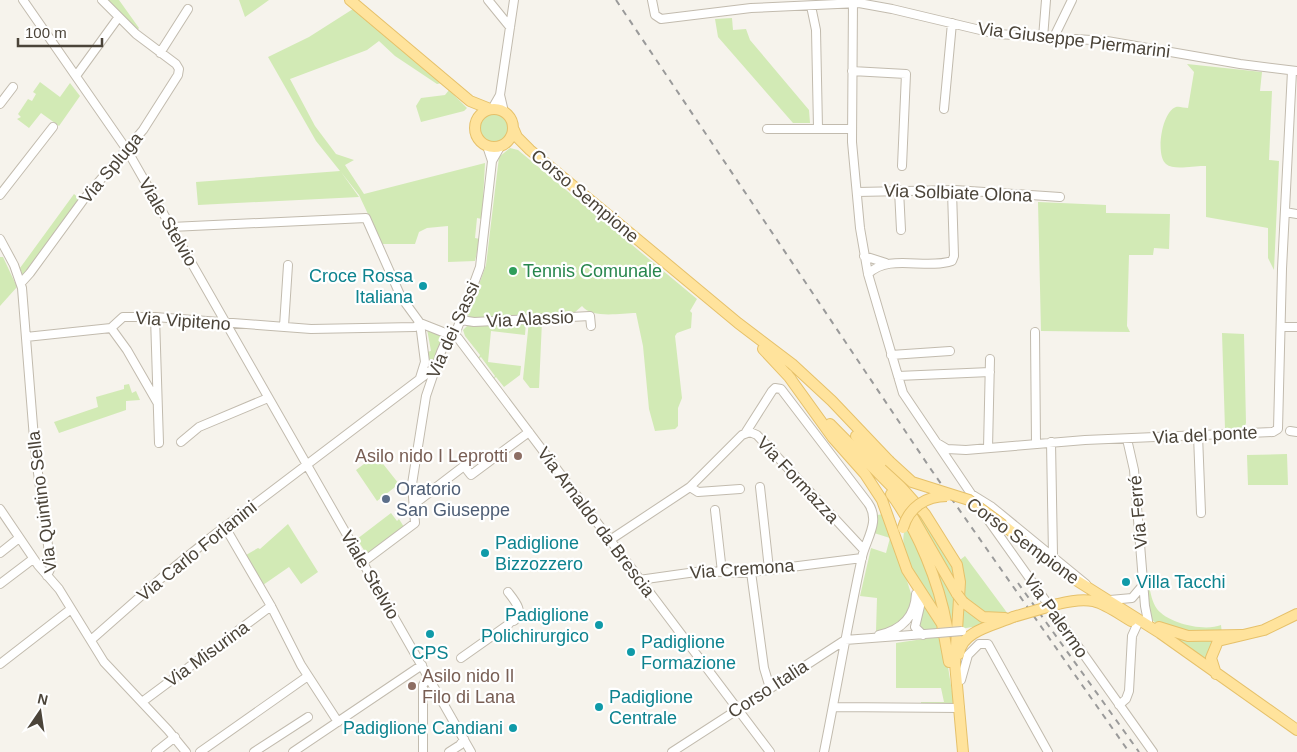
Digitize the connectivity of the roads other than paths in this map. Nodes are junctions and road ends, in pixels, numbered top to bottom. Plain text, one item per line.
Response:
1 (24, 0) edge
2 (102, 0) edge
3 (350, 0) edge
4 (488, 0) edge
5 (514, 0) edge
6 (652, 0) edge
7 (1046, 0) edge
8 (1072, 0) edge
9 (853, 2) edge
10 (811, 6) junction
11 (188, 8) dead end
12 (118, 18) junction
13 (952, 23) junction
14 (510, 27) junction
15 (1043, 38) junction
16 (1053, 38) junction
17 (160, 53) junction
18 (852, 71) junction
19 (1294, 71) edge
20 (76, 76) junction
21 (13, 87) dead end
22 (500, 95) junction
23 (470, 101) junction
24 (0, 104) edge
25 (491, 109) junction
26 (944, 109) dead end
27 (504, 112) junction
28 (477, 119) junction
29 (53, 127) dead end
30 (818, 128) junction
31 (767, 129) dead end
32 (852, 129) junction
33 (514, 130) junction
34 (504, 145) junction
35 (487, 146) junction
36 (524, 146) junction
37 (127, 150) junction
38 (492, 161) junction
39 (902, 166) dead end
40 (899, 190) junction
41 (952, 191) junction
42 (856, 192) junction
43 (0, 195) edge
44 (1060, 197) dead end
45 (1285, 212) junction
46 (1297, 214) edge
47 (171, 227) junction
48 (901, 230) dead end
49 (1, 242) edge
50 (864, 256) junction
51 (888, 264) junction
52 (288, 265) dead end
53 (868, 274) junction
54 (20, 283) junction
55 (155, 317) junction
56 (461, 320) junction
57 (226, 323) junction
58 (420, 323) junction
59 (738, 323) junction
60 (284, 326) junction
61 (591, 326) dead end
62 (1297, 327) edge
63 (111, 328) junction
64 (1281, 330) junction
65 (1036, 332) dead end
66 (454, 335) junction
67 (26, 337) junction
68 (767, 347) junction
69 (950, 351) dead end
70 (891, 355) junction
71 (425, 359) junction
72 (990, 359) dead end
73 (435, 368) junction
74 (990, 372) junction
75 (786, 374) junction
76 (898, 376) junction
77 (416, 382) junction
78 (426, 396) junction
79 (268, 398) junction
80 (158, 403) junction
81 (529, 432) junction
82 (746, 432) junction
83 (1198, 435) junction
84 (1127, 439) junction
85 (935, 441) junction
86 (181, 442) dead end
87 (1052, 442) junction
88 (159, 443) dead end
89 (1036, 444) junction
90 (988, 448) junction
91 (966, 450) junction
92 (946, 458) junction
93 (307, 465) junction
94 (871, 467) junction
95 (690, 487) junction
96 (760, 487) dead end
97 (740, 489) dead end
98 (970, 494) junction
99 (958, 496) junction
100 (413, 505) junction
101 (0, 508) edge
102 (715, 510) dead end
103 (1201, 513) dead end
104 (225, 527) junction
105 (20, 538) junction
106 (610, 540) junction
107 (0, 553) edge
108 (863, 554) junction
109 (1054, 555) junction
110 (33, 558) junction
111 (904, 561) junction
112 (363, 562) junction
113 (769, 569) junction
114 (722, 572) junction
115 (751, 572) junction
116 (47, 576) junction
117 (653, 577) junction
118 (912, 579) junction
119 (639, 580) junction
120 (0, 584) edge
121 (1143, 585) junction
122 (647, 590) junction
123 (1093, 591) junction
124 (508, 592) dead end
125 (916, 594) junction
126 (1110, 600) junction
127 (271, 606) junction
128 (1120, 606) junction
129 (71, 609) junction
130 (1297, 614) edge
131 (1013, 617) junction
132 (1148, 621) junction
133 (1137, 625) junction
134 (989, 628) junction
135 (923, 635) junction
136 (1242, 635) junction
137 (870, 637) junction
138 (91, 640) junction
139 (845, 640) junction
140 (461, 658) dead end
141 (0, 664) edge
142 (422, 665) junction
143 (1216, 674) junction
144 (308, 676) junction
145 (428, 677) junction
146 (957, 682) junction
147 (435, 688) junction
148 (770, 688) junction
149 (424, 700) junction
150 (142, 702) junction
151 (1119, 705) junction
152 (833, 707) junction
153 (960, 708) junction
154 (738, 709) junction
155 (308, 718) dead end
156 (1281, 719) junction
157 (338, 722) junction
158 (1297, 726) edge
159 (1297, 730) edge
160 (1297, 736) edge
161 (175, 737) junction
162 (464, 739) junction
163 (156, 752) edge
164 (186, 752) edge
165 (200, 752) edge
166 (254, 752) edge
167 (293, 752) edge
168 (423, 752) edge
169 (450, 752) edge
170 (471, 752) edge
171 (672, 752) edge
172 (770, 752) edge
173 (824, 752) edge
174 (963, 752) edge
175 (1048, 752) edge
176 (1153, 752) edge

1 - 20 street, Viale Stelvio
2 - 12 street, Via Spluga
3 - 23 main road
4 - 14 street
5 - 14 street
6 - 10 street, Via Giuseppe Piermarini
7 - 15 street
8 - 16 street
9 - 10 street, Via Giuseppe Piermarini
9 - 13 street, Via Giuseppe Piermarini
9 - 18 street, Via Palermo
10 - 30 street
11 - 17 street
12 - 17 street, Via Spluga
12 - 20 street
13 - 15 street, Via Giuseppe Piermarini
13 - 26 street
14 - 22 street
15 - 16 street, Via Giuseppe Piermarini
16 - 19 street, Via Giuseppe Piermarini
17 - 37 street, Via Spluga
18 - 32 street, Via Palermo
18 - 39 street
19 - 45 street
20 - 37 street, Viale Stelvio
21 - 24 street
22 - 25 street
22 - 27 street
23 - 25 main road
23 - 28 main road
25 - 27 main road
25 - 28 main road
27 - 33 main road
28 - 35 main road
29 - 43 street
30 - 31 street
30 - 32 street
32 - 42 street, Via Palermo
33 - 34 main road
33 - 36 main road
34 - 35 main road
34 - 36 main road
34 - 38 street, Via dei Sassi
35 - 38 street, Via dei Sassi
36 - 59 main road, Corso Sempione
37 - 47 street, Viale Stelvio
37 - 54 street, Via Spluga
38 - 56 street, Via dei Sassi
40 - 41 street, Via Solbiate Olona
40 - 42 street, Via Solbiate Olona
40 - 48 street
41 - 44 street, Via Solbiate Olona
41 - 51 street
42 - 50 street, Via Palermo
45 - 46 street
45 - 64 street
47 - 57 street, Viale Stelvio
47 - 58 street
49 - 54 street, Via Quintino Sella
50 - 51 street
50 - 53 street, Via Palermo
51 - 53 street
52 - 60 street
53 - 70 street, Via Palermo
54 - 67 street, Via Quintino Sella
55 - 57 street, Via Vipiteno
55 - 63 street, Via Vipiteno
55 - 80 street
56 - 61 street, Via Alassio
56 - 66 street, Via dei Sassi
57 - 60 street, Via Vipiteno
57 - 79 street, Viale Stelvio
58 - 60 street, Via Vipiteno
58 - 66 street
58 - 71 street
59 - 68 main road, Corso Sempione
59 - 75 main road, Corso Sempione
62 - 64 street
63 - 67 street, Via Vipiteno
63 - 80 street
64 - 83 street, Via del ponte
65 - 89 street
66 - 73 street, Via dei Sassi
66 - 81 street, Via Arnaldo da Brescia
67 - 116 street, Via Quintino Sella
68 - 99 main road, Corso Sempione, bridge
68 - 153 main road
69 - 70 street
70 - 76 street, Via Palermo
71 - 73 street
71 - 77 street
72 - 74 street
73 - 77 street, Via Carlo Forlanini
73 - 78 street, Via dei Sassi
74 - 76 street
74 - 90 street
75 - 94 main road, Corso Sempione
75 - 111 main road
76 - 85 street, Via Palermo
77 - 78 street
77 - 93 street, Via Carlo Forlanini
78 - 100 street, Via dei Sassi
79 - 86 street
79 - 93 street, Viale Stelvio
80 - 88 street
81 - 100 street
81 - 106 street, Via Arnaldo da Brescia
82 - 95 street, Via Formazza
82 - 108 street, Via Formazza
82 - 108 street
83 - 84 street, Via del ponte
83 - 103 street
84 - 87 street, Via del ponte
84 - 121 street, Via Ferré
85 - 91 street, Via del ponte
85 - 92 street, Via Palermo
87 - 89 street, Via del ponte
87 - 109 street
89 - 90 street, Via del ponte
90 - 91 street, Via del ponte
91 - 92 street, Via del ponte
92 - 98 street, Via Palermo
93 - 104 street, Via Carlo Forlanini
93 - 112 street, Viale Stelvio
94 - 131 main road, Corso Sempione
94 - 146 main road
95 - 97 street
95 - 106 street, Via Formazza
96 - 113 street
98 - 109 street
98 - 151 street, Via Palermo
99 - 111 main road, bridge
99 - 123 main road, Corso Sempione, bridge
100 - 112 street, Via dei Sassi
101 - 105 street
102 - 114 street
104 - 127 street
104 - 138 street, Via Carlo Forlanini
105 - 107 street
105 - 110 street
106 - 119 street, Via Arnaldo da Brescia
108 - 113 street, Via Cremona
108 - 139 street
109 - 123 street
110 - 116 street
110 - 120 street
111 - 118 main road
112 - 142 street, Viale Stelvio
113 - 115 street, Via Cremona
114 - 115 street, Via Cremona
114 - 117 street, Via Cremona
115 - 148 street
116 - 129 street, Via Quintino Sella
117 - 119 street, Via Cremona
117 - 122 street
118 - 125 street
118 - 146 main road
119 - 122 street, Via Arnaldo da Brescia
121 - 126 street
121 - 132 street, Via Ferré
122 - 154 street, Via Arnaldo da Brescia
123 - 126 main road, Corso Sempione
124 - 140 street
125 - 135 street
125 - 137 street
126 - 128 main road, Corso Sempione
127 - 144 street
127 - 150 street, Via Misurina
128 - 132 main road
128 - 143 main road, Corso Sempione
129 - 138 street, Via Quintino Sella
129 - 141 street
130 - 136 main road
131 - 133 main road, Corso Sempione, bridge
131 - 134 main road
132 - 136 main road
133 - 151 street
133 - 160 main road
134 - 135 street, bridge
134 - 146 main road
135 - 137 street
136 - 143 main road
137 - 139 street, Corso Italia
138 - 150 street, Via Quintino Sella
139 - 148 street, Corso Italia
139 - 152 street
142 - 145 street, Viale Stelvio
142 - 157 street
143 - 156 main road, Corso Sempione
144 - 157 street
144 - 165 street
145 - 147 street, Viale Stelvio
145 - 149 street
146 - 153 main road
146 - 175 street
147 - 149 street
147 - 162 street, Viale Stelvio
148 - 154 street, Corso Italia
149 - 168 street
150 - 161 street, Via Quintino Sella
151 - 176 street, Via Palermo
152 - 153 street
152 - 173 street
153 - 174 main road
154 - 171 street, Corso Italia
154 - 172 street, Via Arnaldo da Brescia
155 - 166 street
156 - 158 main road
156 - 159 main road, Corso Sempione
157 - 167 street
161 - 163 street
161 - 164 street, Via Quintino Sella
162 - 169 street
162 - 170 street, Viale Stelvio

